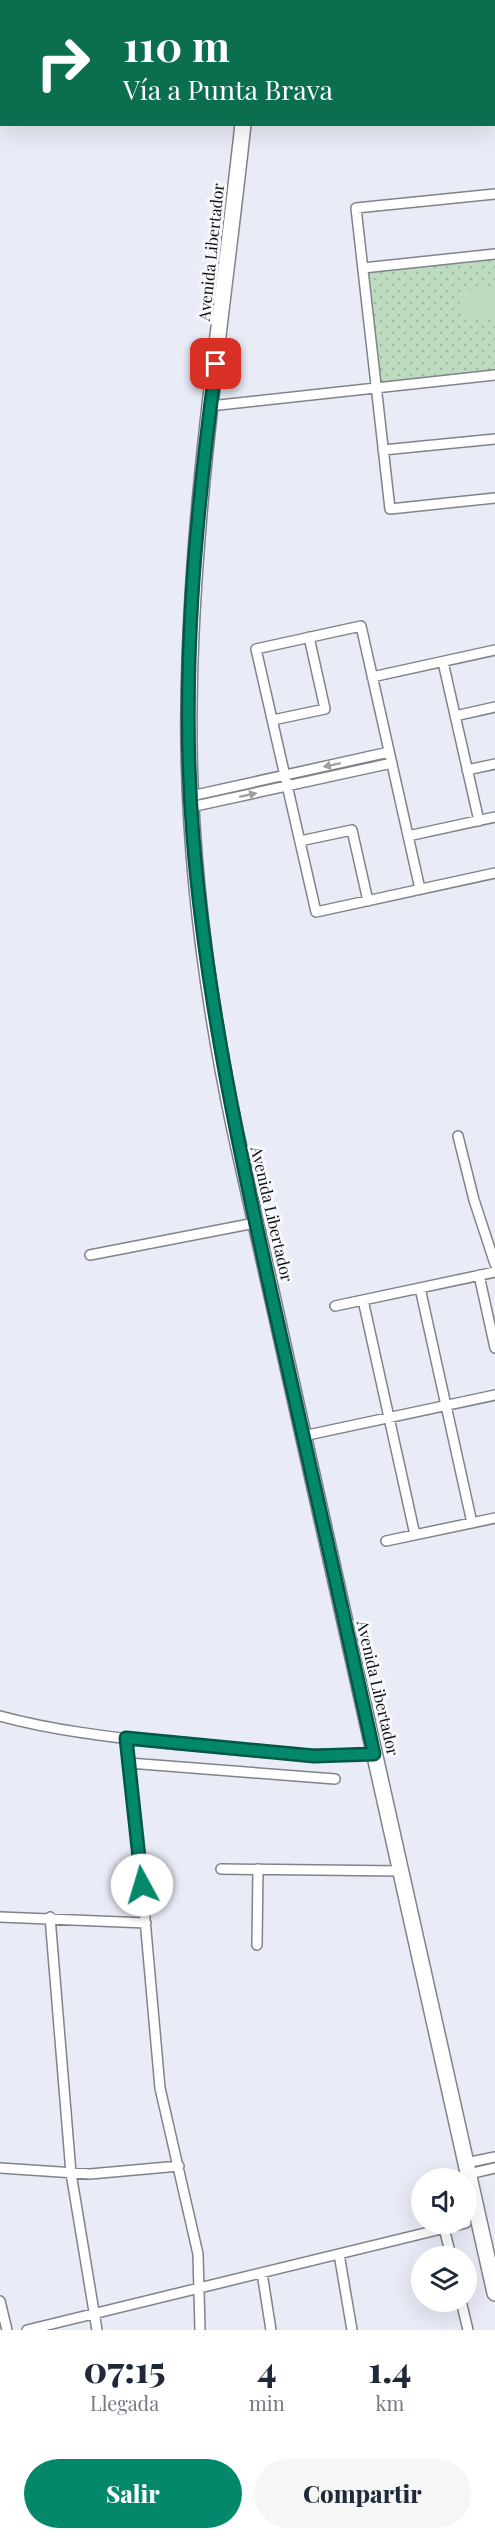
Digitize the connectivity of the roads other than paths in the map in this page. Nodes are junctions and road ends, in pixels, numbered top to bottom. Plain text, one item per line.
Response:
1 (243, 126) edge
2 (495, 194) edge
3 (495, 254) edge
4 (363, 268) junction
5 (495, 375) edge
6 (376, 387) junction
7 (210, 406) junction
8 (495, 439) edge
9 (383, 450) junction
10 (495, 498) edge
11 (309, 637) junction
12 (495, 650) edge
13 (443, 662) junction
14 (372, 677) junction
15 (495, 707) edge
16 (455, 716) junction
17 (273, 720) junction
18 (389, 752) junction
19 (392, 763) junction
20 (495, 764) edge
21 (467, 770) junction
22 (285, 775) junction
23 (288, 786) junction
24 (191, 802) junction
25 (495, 817) edge
26 (479, 821) junction
27 (408, 836) junction
28 (300, 841) junction
29 (495, 873) edge
30 (420, 889) junction
31 (369, 901) junction
32 (458, 1136) dead end
33 (255, 1223) junction
34 (90, 1255) dead end
35 (495, 1264) edge
36 (495, 1272) edge
37 (479, 1275) junction
38 (420, 1288) junction
39 (363, 1300) junction
40 (335, 1306) dead end
41 (495, 1348) edge
42 (495, 1395) edge
43 (446, 1406) junction
44 (389, 1418) junction
45 (303, 1436) junction
46 (495, 1518) edge
47 (472, 1523) junction
48 (415, 1535) junction
49 (386, 1541) dead end
50 (0, 1716) edge
51 (126, 1738) junction
52 (374, 1754) junction
53 (129, 1763) junction
54 (335, 1779) dead end
55 (221, 1869) dead end
56 (258, 1869) junction
57 (401, 1871) junction
58 (0, 1917) edge
59 (50, 1917) junction
60 (146, 1923) junction
61 (257, 1945) dead end
62 (495, 2157) edge
63 (179, 2166) junction
64 (467, 2168) edge
65 (469, 2168) edge
66 (495, 2168) edge
67 (0, 2169) edge
68 (477, 2169) edge
69 (71, 2173) junction
70 (420, 2234) edge
71 (474, 2234) edge
72 (339, 2254) junction
73 (262, 2273) junction
74 (199, 2288) junction
75 (495, 2293) edge
76 (0, 2301) edge
77 (464, 2312) edge
78 (95, 2313) junction
79 (7, 2330) edge
80 (27, 2330) edge
81 (97, 2330) edge
82 (200, 2330) edge
83 (271, 2330) edge
84 (352, 2330) edge
85 (468, 2330) edge

1 - 7 highway, Avenida Libertador
2 - 4 street
3 - 4 street
4 - 6 street
5 - 6 street
6 - 7 street
6 - 9 street
7 - 24 highway, Avenida Libertador
8 - 9 street
9 - 10 street
11 - 14 street
11 - 17 street
11 - 17 street
12 - 13 street
13 - 14 street
13 - 16 street
14 - 18 street
15 - 16 street
16 - 21 street
17 - 22 street
18 - 19 street
18 -> 22 street
19 - 23 street
19 - 27 street
20 - 21 street
21 - 26 street
22 - 23 street
22 - 24 street
24 -> 23 street
23 - 28 street
24 - 33 highway, Avenida Libertador
25 - 26 street
26 - 27 street
27 - 30 street
28 - 31 street
28 - 31 street
29 - 30 street
30 - 31 street
32 - 35 street
33 - 34 street
33 - 45 highway, Avenida Libertador
36 - 37 street
37 - 38 street
37 - 41 street
38 - 39 street
38 - 43 street
39 - 40 street
39 - 44 street
42 - 43 street
43 - 44 street
43 - 47 street
44 - 45 street
44 - 48 street
45 - 52 highway, Avenida Libertador
46 - 47 street
47 - 48 street
48 - 49 street
50 - 51 street
51 - 52 street
51 - 53 street
52 - 57 highway, Avenida Libertador
53 - 54 street
53 - 60 street
55 - 56 street
56 - 57 street
56 - 61 street
57 - 64 highway, Avenida Libertador
58 - 59 street
59 - 60 street
59 - 69 street
60 - 63 street
62 - 65 street
63 - 69 street
63 - 74 street
66 - 68 street
67 - 69 street
69 - 78 street
70 - 72 street
71 - 75 highway, Avenida Libertador
72 - 73 street
72 - 84 street
73 - 74 street
73 - 83 street
74 - 78 street
74 - 82 street
76 - 79 street
77 - 85 street
78 - 80 street
78 - 81 street

